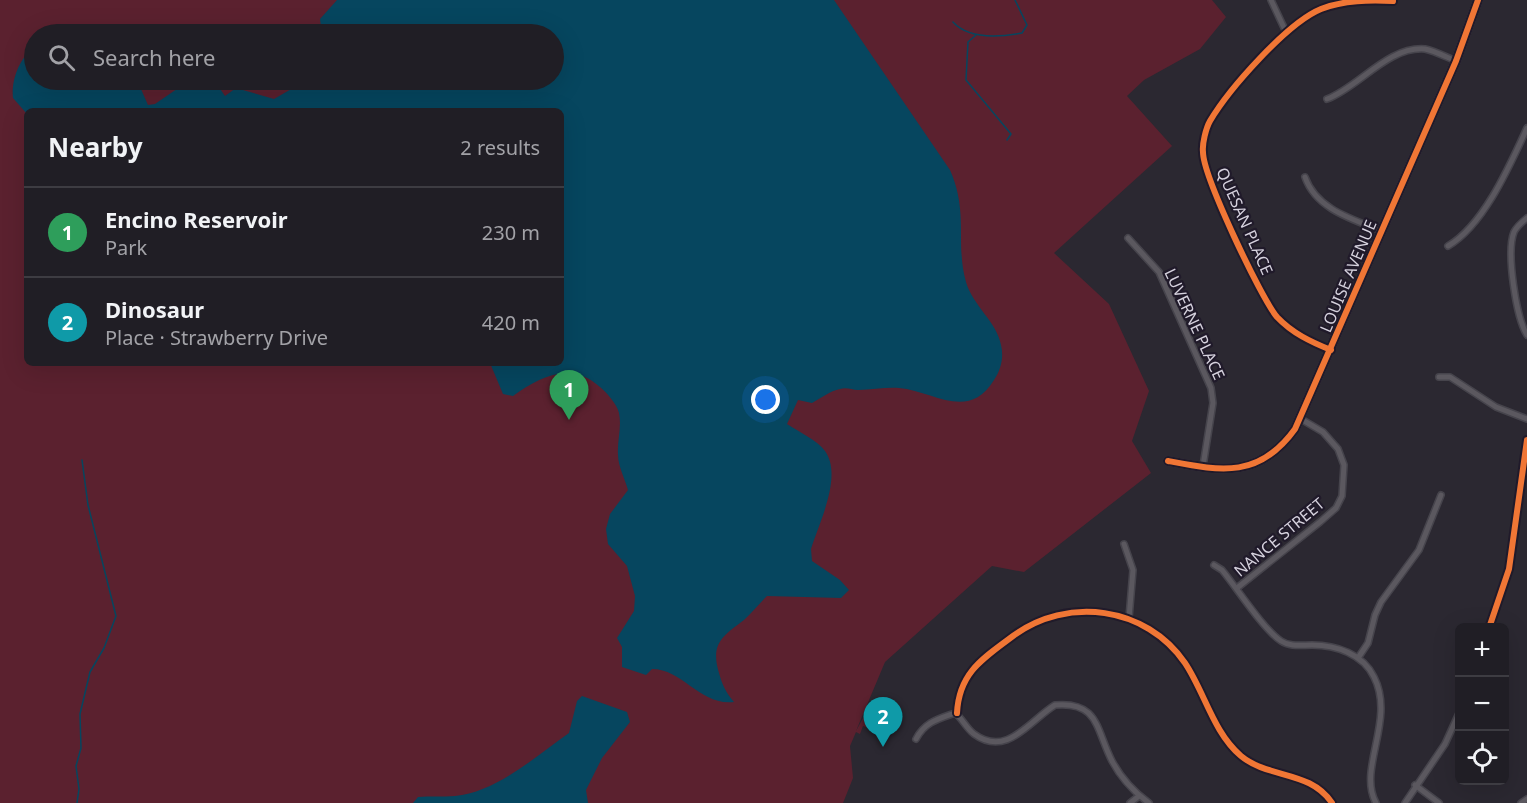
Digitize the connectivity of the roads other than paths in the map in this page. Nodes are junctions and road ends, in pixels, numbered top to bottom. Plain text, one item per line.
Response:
1 (1271, 0) edge
2 (1478, 0) edge
3 (1393, 1) edge
4 (1286, 32) junction
5 (1456, 61) junction
6 (1327, 99) dead end
7 (1527, 128) edge
8 (1305, 177) dead end
9 (1527, 218) edge
10 (1382, 231) junction
11 (1128, 238) dead end
12 (1448, 246) dead end
13 (1527, 335) edge
14 (1331, 350) junction
15 (1439, 377) dead end
16 (1301, 419) junction
17 (1527, 419) edge
18 (1527, 441) edge
19 (1168, 461) dead end
20 (1203, 466) junction
21 (1441, 495) dead end
22 (1124, 544) dead end
23 (1214, 565) dead end
24 (1238, 588) junction
25 (1129, 618) junction
26 (1490, 623) edge
27 (1358, 658) junction
28 (957, 713) junction
29 (1455, 722) edge
30 (916, 739) dead end
31 (1415, 785) junction
32 (1139, 796) junction
33 (1527, 799) edge
34 (1130, 803) edge
35 (1149, 803) edge
36 (1332, 803) edge
37 (1376, 803) edge
38 (1405, 803) edge
39 (1439, 803) edge
40 (1521, 803) edge

1 - 4 street
2 - 5 street, LOUISE AVENUE
3 - 4 street, QUESAN PLACE
4 - 14 street, QUESAN PLACE
5 - 6 street
5 - 10 street, LOUISE AVENUE
7 - 12 street
8 - 10 street
9 - 13 street
10 - 14 street, LOUISE AVENUE
11 - 20 street, LUVERNE PLACE
14 - 16 street, LOUISE AVENUE
15 - 17 street
16 - 20 street, LOUISE AVENUE
16 - 24 street, NANCE STREET
18 - 26 street
19 - 20 street, LOUISE AVENUE
21 - 27 street
22 - 25 street
23 - 24 street
24 - 27 street
25 - 28 street
25 - 36 street
27 - 37 street
28 - 30 street
28 - 32 street
29 - 31 street
31 - 38 street
31 - 39 street
32 - 34 street
32 - 35 street
33 - 40 street

